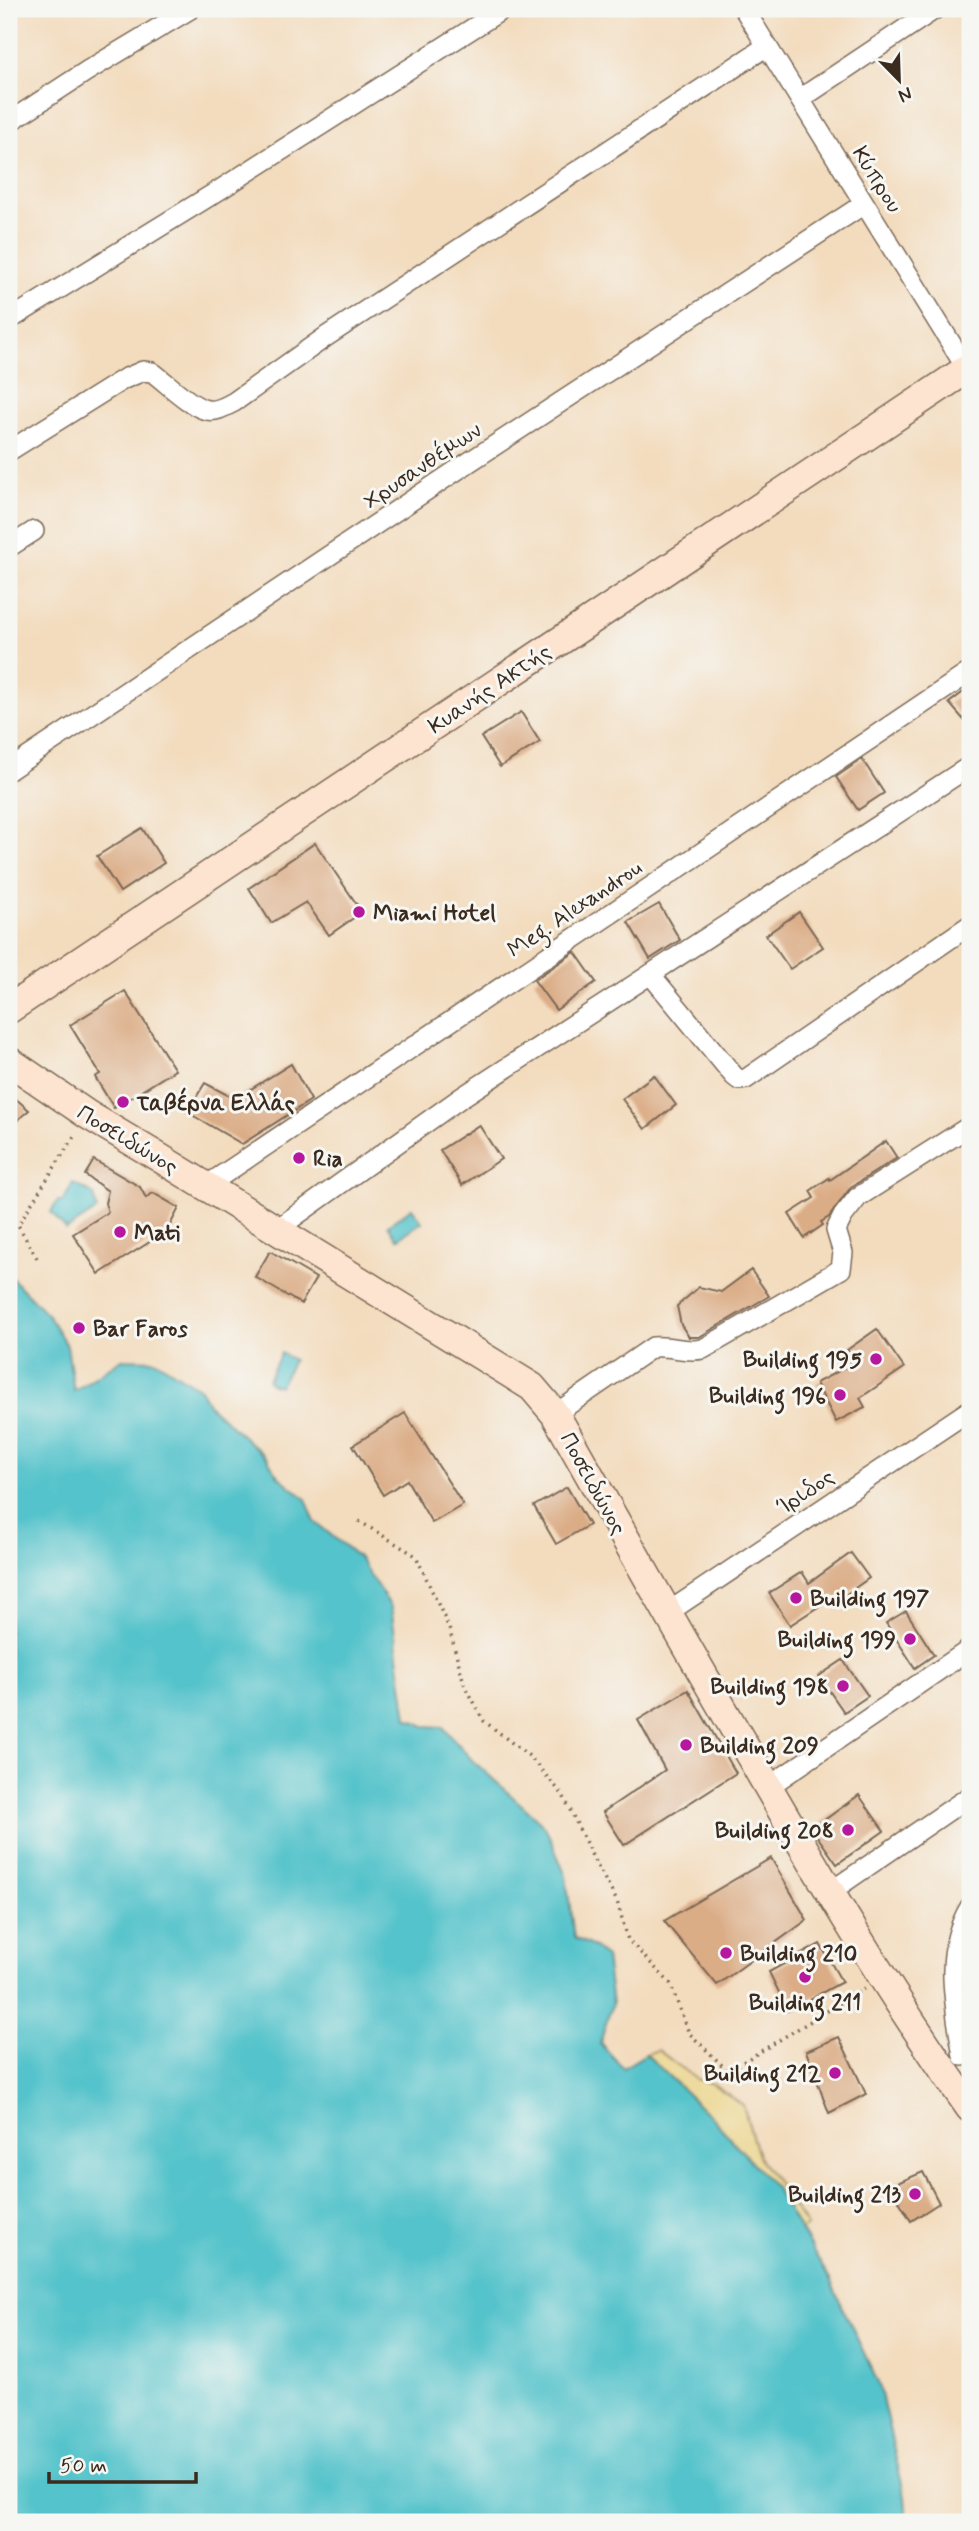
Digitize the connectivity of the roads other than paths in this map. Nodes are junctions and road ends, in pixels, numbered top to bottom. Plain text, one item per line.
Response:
1 (190, 9) edge
2 (503, 9) edge
3 (744, 9) edge
4 (935, 9) edge
5 (767, 46) junction
6 (800, 99) junction
7 (9, 122) edge
8 (864, 204) junction
9 (9, 320) edge
10 (969, 370) edge
11 (9, 451) edge
12 (34, 531) dead end
13 (9, 547) edge
14 (970, 672) edge
15 (970, 766) edge
16 (9, 769) edge
17 (970, 925) edge
18 (651, 975) junction
19 (9, 1009) edge
20 (9, 1061) edge
21 (970, 1126) edge
22 (206, 1186) junction
23 (277, 1230) junction
24 (970, 1410) edge
25 (555, 1413) junction
26 (667, 1613) junction
27 (970, 1649) edge
28 (768, 1787) junction
29 (970, 1796) edge
30 (830, 1892) junction
31 (970, 1907) edge
32 (959, 2059) edge
33 (970, 2108) edge

1 - 7 street
2 - 9 street
3 - 5 street, Κύπρου
4 - 6 street
5 - 6 street, Κύπρου
5 - 11 street
6 - 8 street, Κύπρου
8 - 10 street, Κύπρου
8 - 16 street, Χρυσανθέμων
10 - 19 street, Κυανής Ακτής
12 - 13 street
14 - 22 street, Meg. Alexandrou
15 - 18 street
17 - 18 street
18 - 23 street
20 - 22 street, Ποσειδώνος
21 - 25 street
22 - 23 street, Ποσειδώνος
23 - 25 street, Ποσειδώνος
24 - 26 street, Ίριδος
25 - 26 street, Ποσειδώνος
26 - 28 street, Ποσειδώνος
27 - 28 street
28 - 30 street, Ποσειδώνος
29 - 30 street
30 - 32 street, Ποσειδώνος
31 - 32 street
32 - 33 street, Ποσειδώνος

